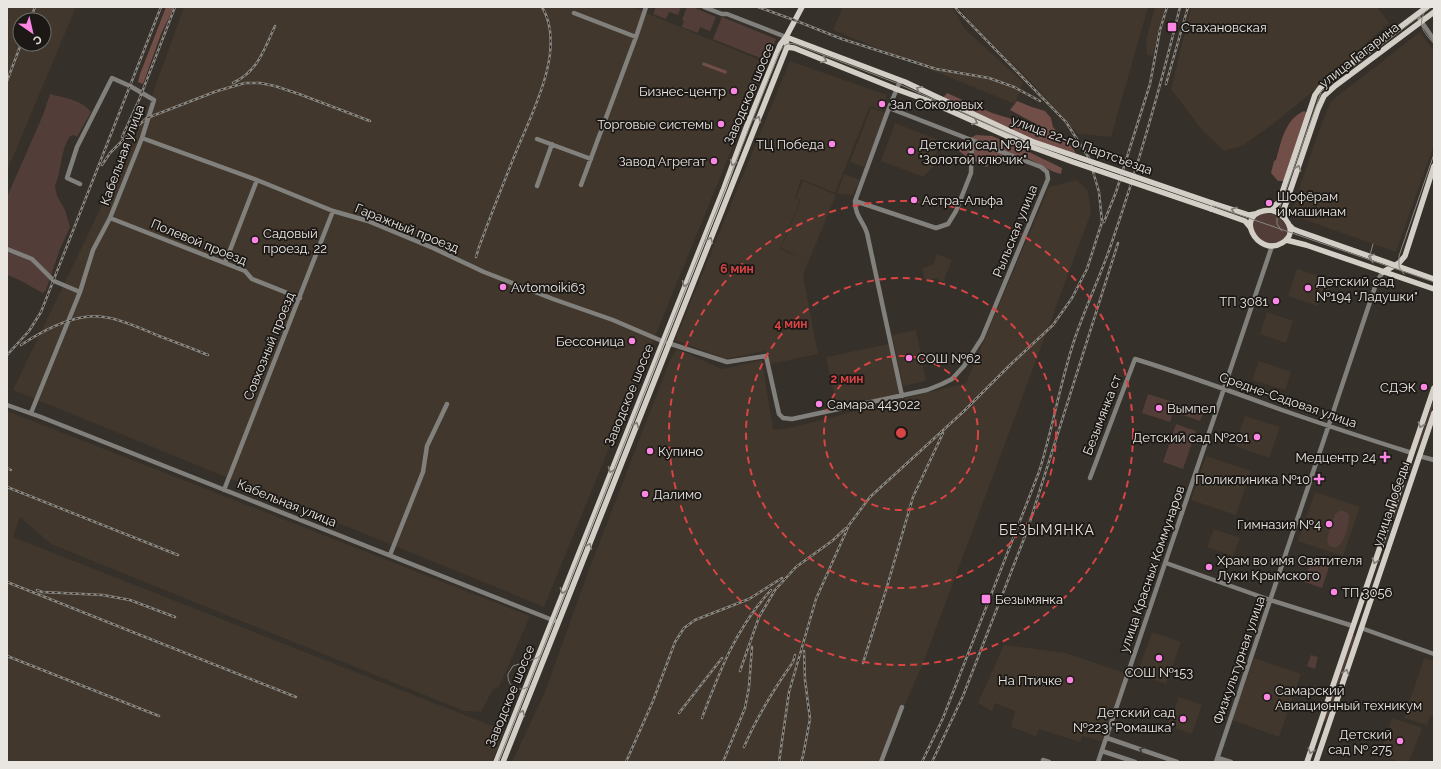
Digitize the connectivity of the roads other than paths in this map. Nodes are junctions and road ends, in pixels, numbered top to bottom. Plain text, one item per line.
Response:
1 (646, 7) edge
2 (704, 7) edge
3 (802, 7) edge
4 (1427, 7) edge
5 (1434, 12) edge
6 (574, 13) dead end
7 (1417, 15) junction
8 (1421, 21) junction
9 (636, 37) junction
10 (786, 37) junction
11 (1434, 40) edge
12 (787, 47) junction
13 (900, 80) junction
14 (896, 89) junction
15 (889, 108) junction
16 (142, 138) junction
17 (537, 139) dead end
18 (972, 140) junction
19 (1030, 143) junction
20 (552, 144) junction
21 (591, 159) junction
22 (1434, 166) edge
23 (257, 180) junction
24 (80, 184) dead end
25 (581, 185) dead end
26 (537, 186) dead end
27 (724, 188) junction
28 (730, 190) junction
29 (855, 201) junction
30 (1212, 206) junction
31 (1270, 210) junction
32 (333, 211) junction
33 (1255, 214) junction
34 (110, 218) junction
35 (1285, 218) junction
36 (1290, 226) junction
37 (1250, 227) junction
38 (1286, 240) junction
39 (1272, 246) junction
40 (7, 249) edge
41 (225, 264) junction
42 (1395, 265) junction
43 (1383, 272) junction
44 (1434, 279) edge
45 (1434, 289) edge
46 (80, 292) junction
47 (300, 298) junction
48 (665, 342) junction
49 (1135, 359) joint
50 (1434, 388) edge
51 (1224, 389) junction
52 (902, 396) junction
53 (446, 404) dead end
54 (7, 405) edge
55 (31, 413) junction
56 (1434, 413) edge
57 (779, 414) joint
58 (1328, 426) junction
59 (1412, 453) junction
60 (1419, 456) junction
61 (1434, 460) edge
62 (1090, 478) dead end
63 (224, 490) junction
64 (390, 555) junction
65 (1166, 563) junction
66 (1270, 600) junction
67 (552, 620) junction
68 (559, 622) junction
69 (1353, 626) junction
70 (1360, 628) junction
71 (1434, 654) edge
72 (902, 707) dead end
73 (1321, 721) junction
74 (1329, 723) junction
75 (511, 724) junction
76 (517, 725) junction
77 (1317, 734) junction
78 (1324, 737) junction
79 (1107, 738) junction
80 (1102, 751) junction
81 (1043, 760) dead end
82 (1217, 760) edge
83 (496, 762) edge
84 (503, 762) edge
85 (881, 762) edge
86 (1049, 762) edge
87 (1098, 762) edge
88 (1135, 762) edge
89 (1177, 762) edge
90 (1231, 762) edge
91 (1307, 762) edge
92 (1316, 762) edge

1 - 9 street
2 - 10 street, улица 22-го Партсъезда
3 - 10 main road, Заводское шоссе
4 - 7 main road, улица Гагарина
5 - 8 main road, улица Гагарина
6 - 9 street
7 - 8 street
7 - 31 main road, улица Гагарина
8 - 11 street
35 -> 8 main road, улица Гагарина
9 - 21 street
10 - 12 main road, Заводское шоссе
10 - 13 main road, улица 22-го Партсъезда
10 -> 27 main road, Заводское шоссе
12 -> 14 main road, улица 22-го Партсъезда
28 -> 12 main road, Заводское шоссе
13 - 14 street
19 -> 13 main road, улица 22-го Партсъезда
14 - 15 street
14 -> 19 main road, улица 22-го Партсъезда
15 - 18 street, Рыльская улица
15 - 29 street
16 - 23 street, Гаражный проезд
16 - 24 street, Кабельная улица
16 - 34 street, Кабельная улица
17 - 20 street
18 - 29 street
18 - 52 street, Рыльская улица
19 - 30 main road, улица 22-го Партсъезда, bridge
20 - 21 street
20 - 26 street
21 - 25 street
22 - 42 main road
23 - 32 street, Гаражный проезд
23 - 41 street
27 - 28 main road
27 -> 48 main road, Заводское шоссе
48 -> 28 main road, Заводское шоссе
29 - 52 street
33 -> 30 main road, улица 22-го Партсъезда
30 - 37 main road, улица 22-го Партсъезда
31 - 33 main road
31 - 35 main road
32 - 47 street, Совхозный проезд
32 - 48 street, Гаражный проезд
33 - 37 main road
34 - 41 street, Полевой проезд
34 - 46 street, Кабельная улица
35 - 36 main road
36 - 38 main road
42 -> 36 main road
37 - 39 main road
38 - 39 main road
38 - 43 main road
39 - 51 street, улица Красных Коммунаров
40 - 46 street
41 - 47 street, Полевой проезд
42 - 43 main road
42 - 44 main road
43 - 45 main road
43 - 58 street, Физкультурная улица
46 - 55 street, Кабельная улица
47 - 63 street, Совхозный проезд
48 - 57 street, Гаражный проезд
48 -> 67 main road, Заводское шоссе
68 -> 48 main road, Заводское шоссе
49 - 51 street, Средне-Садовая улица
49 - 62 street, Безымянка ст
50 -> 59 main road, улица Победы
51 - 58 street, Средне-Садовая улица
51 - 65 street, улица Красных Коммунаров
52 - 57 street, Рыльская улица
53 - 64 street
54 - 55 street, Кабельная улица
55 - 63 street, Кабельная улица
56 - 60 main road, улица Победы
58 - 59 street, Средне-Садовая улица
58 - 66 street, Физкультурная улица
59 - 60 main road, Средне-Садовая улица
59 -> 69 main road, улица Победы
60 - 61 street, Средне-Садовая улица
60 - 70 main road, улица Победы
63 - 64 street, Кабельная улица
64 - 67 street, Кабельная улица
65 - 66 street
65 - 79 street, улица Красных Коммунаров
66 - 69 street
66 - 82 street, Физкультурная улица
67 - 68 street, Кабельная улица
67 - 75 main road, Заводское шоссе
76 -> 68 main road, Заводское шоссе
69 - 70 main road
69 - 73 main road, улица Победы
70 - 71 street
74 -> 70 main road, улица Победы
72 - 85 street
73 - 74 main road
73 - 77 main road, улица Победы
74 - 78 main road, улица Победы
75 - 76 main road
75 - 83 main road, Заводское шоссе
76 - 84 main road, Заводское шоссе
77 - 78 main road
77 -> 91 main road, улица Победы
78 - 92 main road, улица Победы
79 - 80 street, улица Красных Коммунаров
89 -> 79 street
80 - 87 street, улица Красных Коммунаров
80 - 88 street
81 - 86 street
82 - 90 street

